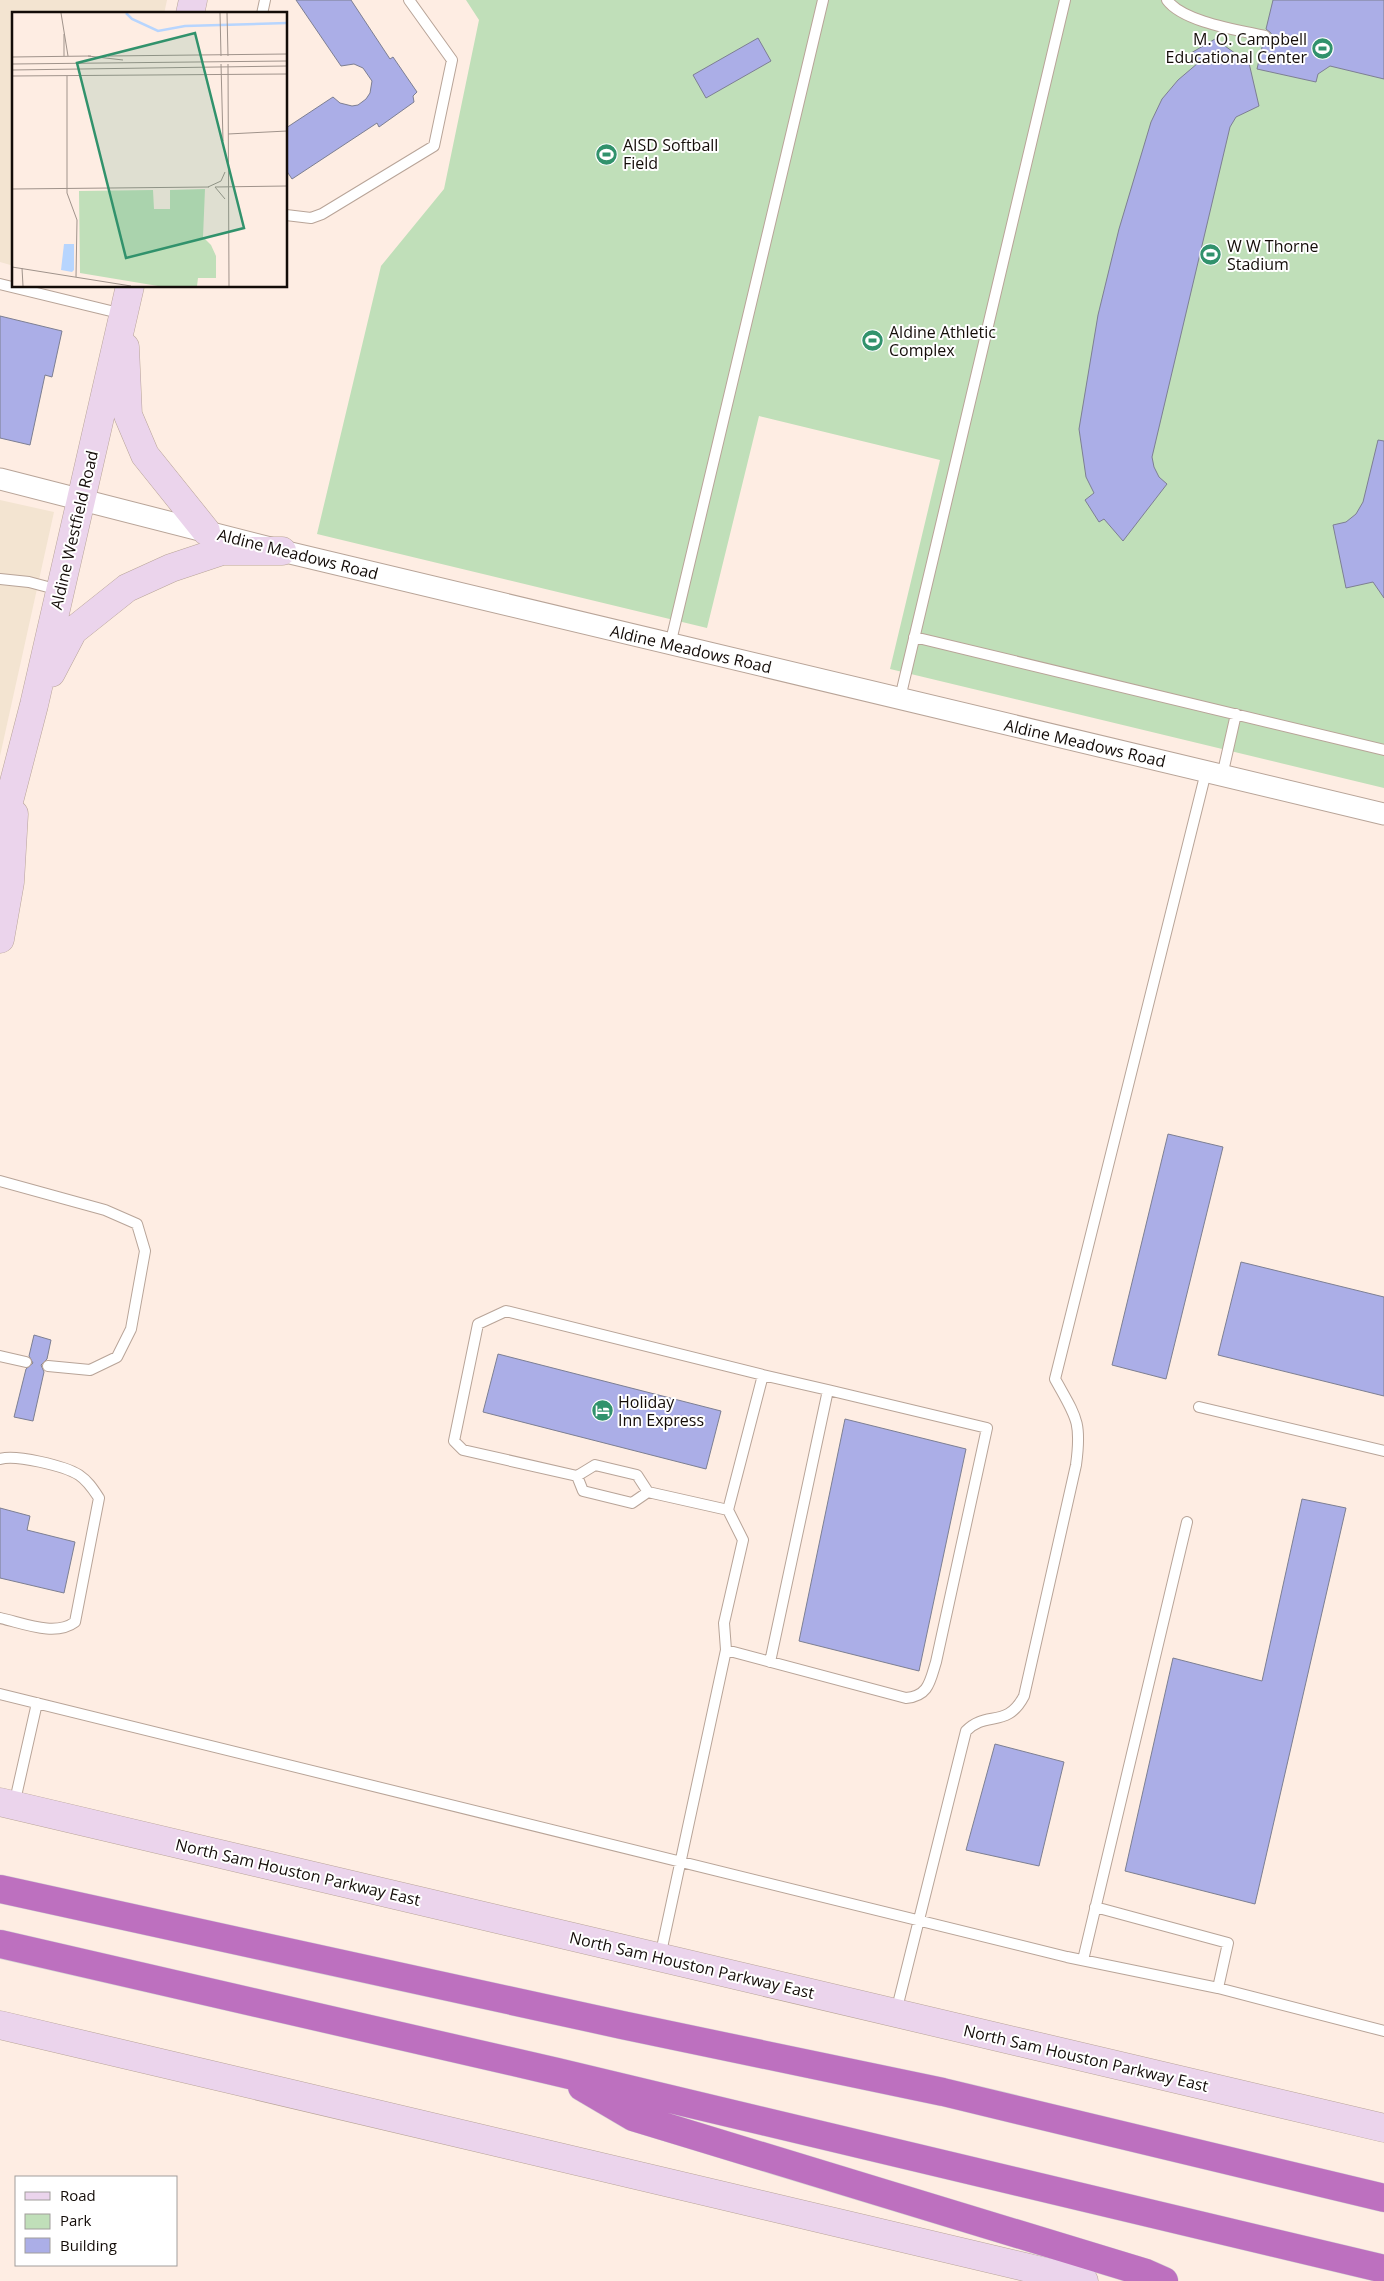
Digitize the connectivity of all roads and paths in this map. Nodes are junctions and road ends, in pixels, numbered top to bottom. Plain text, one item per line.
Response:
1 (409, 0) edge
2 (823, 0) edge
3 (1065, 0) edge
4 (1167, 0) edge
5 (1264, 36) dead end
6 (288, 215) edge
7 (17, 288) edge
8 (130, 288) edge
9 (124, 314) junction
10 (0, 479) edge
11 (80, 499) junction
12 (206, 531) junction
13 (282, 551) junction
14 (0, 579) edge
15 (60, 590) junction
16 (914, 637) junction
17 (670, 645) junction
18 (900, 698) junction
19 (34, 705) junction
20 (1236, 714) junction
21 (1384, 750) edge
22 (1214, 774) junction
23 (10, 781) edge
24 (1384, 814) edge
25 (0, 834) edge
26 (0, 939) edge
27 (0, 1181) edge
28 (0, 1356) edge
29 (26, 1362) dead end
30 (48, 1366) dead end
31 (763, 1375) junction
32 (828, 1390) junction
33 (1199, 1407) dead end
34 (1384, 1451) edge
35 (0, 1459) edge
36 (577, 1476) junction
37 (648, 1492) junction
38 (728, 1510) junction
39 (1187, 1522) dead end
40 (0, 1618) edge
41 (726, 1650) junction
42 (770, 1662) junction
43 (0, 1694) edge
44 (37, 1703) junction
45 (7, 1804) edge
46 (679, 1861) junction
47 (0, 1889) edge
48 (1095, 1907) junction
49 (919, 1920) junction
50 (0, 1944) edge
51 (660, 1958) junction
52 (1083, 1960) junction
53 (1218, 1988) junction
54 (896, 2014) junction
55 (0, 2025) edge
56 (1384, 2031) edge
57 (557, 2072) junction
58 (1384, 2128) edge
59 (1376, 2196) edge
60 (1384, 2269) edge
61 (1084, 2281) edge
62 (1164, 2281) edge

1 - 6 lane
2 - 17 lane
3 - 16 lane
4 - 5 lane
7 - 9 lane
8 - 9 main road, Aldine Westfield Road
9 - 11 main road, Aldine Westfield Road
9 - 12 main road
10 - 11 street, Aldine Meadows Road
11 - 12 street, Aldine Meadows Road
11 - 15 main road, Aldine Westfield Road
12 - 13 street, Aldine Meadows Road
13 - 17 street, Aldine Meadows Road
13 - 19 main road
14 - 15 lane
15 - 19 main road, Aldine Westfield Road
16 - 18 lane
16 - 20 lane
17 - 18 street, Aldine Meadows Road
18 - 22 street, Aldine Meadows Road
19 - 23 main road, Aldine Westfield Road
20 - 21 lane
20 - 22 lane
22 - 24 street, Aldine Meadows Road
22 - 49 lane
23 - 25 main road, Aldine Westfield Road
23 - 26 main road, Aldine Westfield Road
27 - 30 lane
28 - 29 lane
31 - 32 lane
31 - 36 lane
31 - 38 lane
32 - 42 lane
32 - 42 lane
33 - 34 lane
35 - 40 lane
36 - 37 lane
36 - 37 lane
37 - 38 lane
38 - 41 lane
39 - 48 lane
41 - 42 lane
41 - 46 lane
43 - 44 lane
44 - 45 lane
44 - 46 lane
45 - 51 main road, North Sam Houston Parkway East
46 - 49 lane
46 - 51 lane
47 - 59 highway
48 - 52 lane
48 - 53 lane
49 - 52 lane
49 - 54 lane
50 - 57 highway
51 - 54 main road, North Sam Houston Parkway East
52 - 53 lane
53 - 56 lane
54 - 58 main road, North Sam Houston Parkway East
55 - 61 main road
57 - 60 highway
57 - 62 highway

